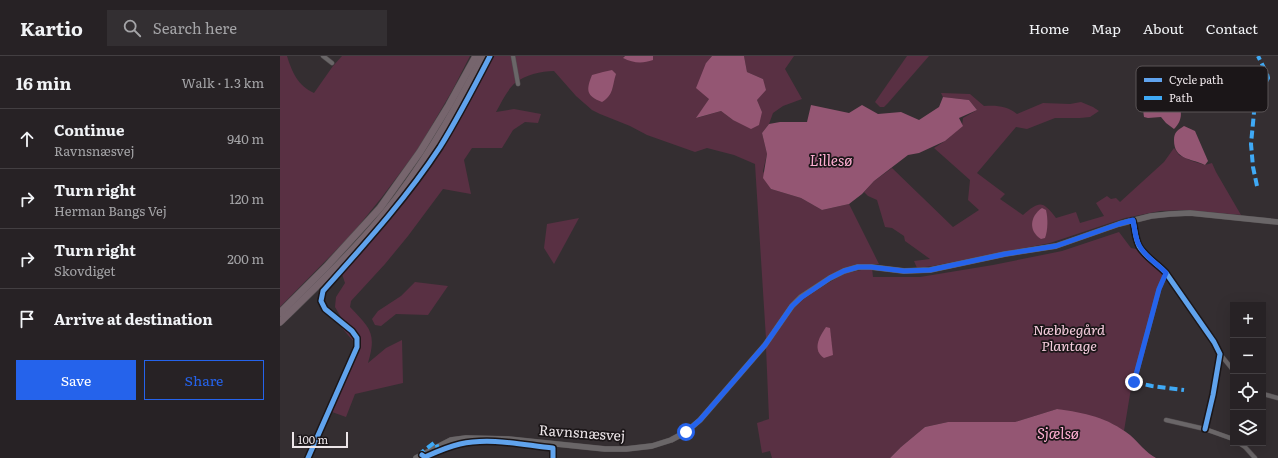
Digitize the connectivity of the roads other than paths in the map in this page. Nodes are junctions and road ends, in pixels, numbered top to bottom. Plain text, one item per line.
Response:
1 (323, 56) edge
2 (476, 56) edge
3 (483, 56) edge
4 (513, 56) edge
5 (332, 63) dead end
6 (518, 84) dead end
7 (1133, 220) junction
8 (1278, 222) edge
9 (1166, 273) junction
10 (280, 313) edge
11 (280, 322) edge
12 (1220, 354) junction
13 (1230, 366) edge
14 (1134, 382) dead end
15 (1266, 395) edge
16 (1278, 398) edge
17 (1166, 420) dead end
18 (1205, 429) junction
19 (1230, 439) edge
20 (553, 444) junction
21 (1244, 446) edge
22 (416, 458) edge
23 (553, 458) edge
24 (1255, 458) edge

1 - 5 street
2 - 10 highway
3 - 11 highway
4 - 6 street
7 - 8 main road, Ravnsnæsvej
7 - 9 street
7 - 20 main road, Ravnsnæsvej
9 - 12 street
9 - 14 street
12 - 13 street
12 - 18 street
15 - 16 street
17 - 18 street
18 - 19 street
20 - 22 main road, Ravnsnæsvej
20 - 23 street
21 - 24 street

